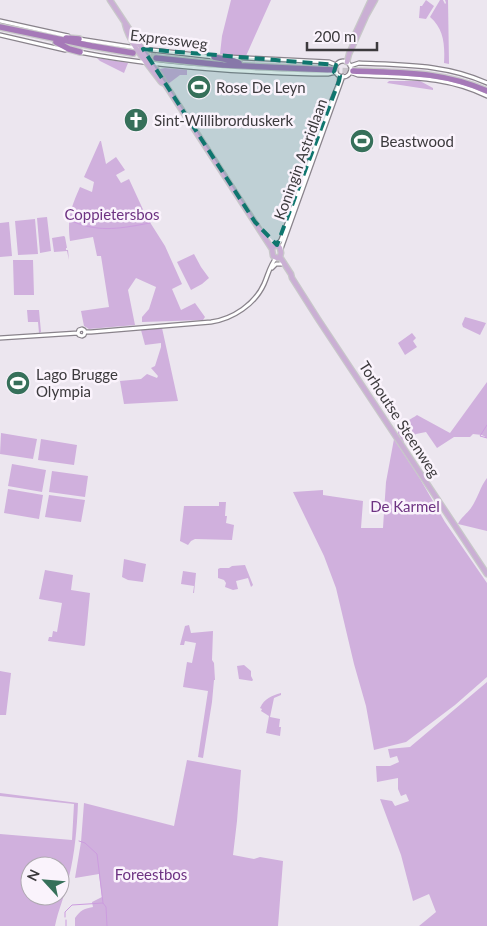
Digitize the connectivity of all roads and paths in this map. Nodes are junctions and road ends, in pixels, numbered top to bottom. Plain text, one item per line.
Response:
1 (110, 0) edge
2 (371, 0) edge
3 (375, 0) edge
4 (0, 21) edge
5 (126, 24) junction
6 (0, 28) edge
7 (0, 35) edge
8 (79, 39) junction
9 (55, 40) junction
10 (143, 49) junction
11 (80, 52) junction
12 (134, 52) junction
13 (214, 57) junction
14 (155, 59) junction
15 (146, 62) junction
16 (239, 65) junction
17 (350, 66) junction
18 (335, 68) junction
19 (260, 72) junction
20 (342, 76) junction
21 (487, 83) edge
22 (164, 84) junction
23 (487, 87) edge
24 (487, 91) edge
25 (487, 96) edge
26 (276, 252) junction
27 (282, 264) junction
28 (269, 272) junction
29 (292, 278) junction
30 (0, 338) edge
31 (487, 574) edge

1 - 5 main road, Torhoutse Steenweg
2 - 17 main road
3 - 17 main road
4 - 8 street, Expressweg
5 - 10 main road, Torhoutse Steenweg
5 - 12 main road, Torhoutse Steenweg
6 - 9 highway, Expressweg
7 - 11 street, Expressweg
8 - 9 highway
8 - 12 street, Expressweg
9 - 11 highway
9 - 12 highway, Expressweg
10 - 12 street, Expressweg
10 - 13 street, Expressweg
10 - 14 main road, Torhoutse Steenweg
11 - 15 street, Expressweg
12 - 15 main road, Torhoutse Steenweg
13 - 16 highway
13 - 18 street, Expressweg
14 - 15 street, Expressweg
14 - 16 highway, Expressweg
14 - 19 street, Expressweg
14 - 22 main road, Torhoutse Steenweg
15 - 22 main road, Torhoutse Steenweg
16 - 18 highway, Expressweg
16 - 19 highway
17 - 18 street
17 - 20 street
17 - 21 street
17 - 23 highway
17 - 24 highway
17 - 25 street
18 - 19 street, Expressweg
18 - 20 street
20 - 26 street, Koningin Astridlaan
22 - 26 main road, Torhoutse Steenweg
26 - 27 main road, Torhoutse Steenweg
26 - 28 street, Koningin Astridlaan
26 - 29 main road, Torhoutse Steenweg
27 - 28 street
27 - 29 main road, Torhoutse Steenweg
28 - 30 street, Koningin Astridlaan
29 - 31 main road, Torhoutse Steenweg

